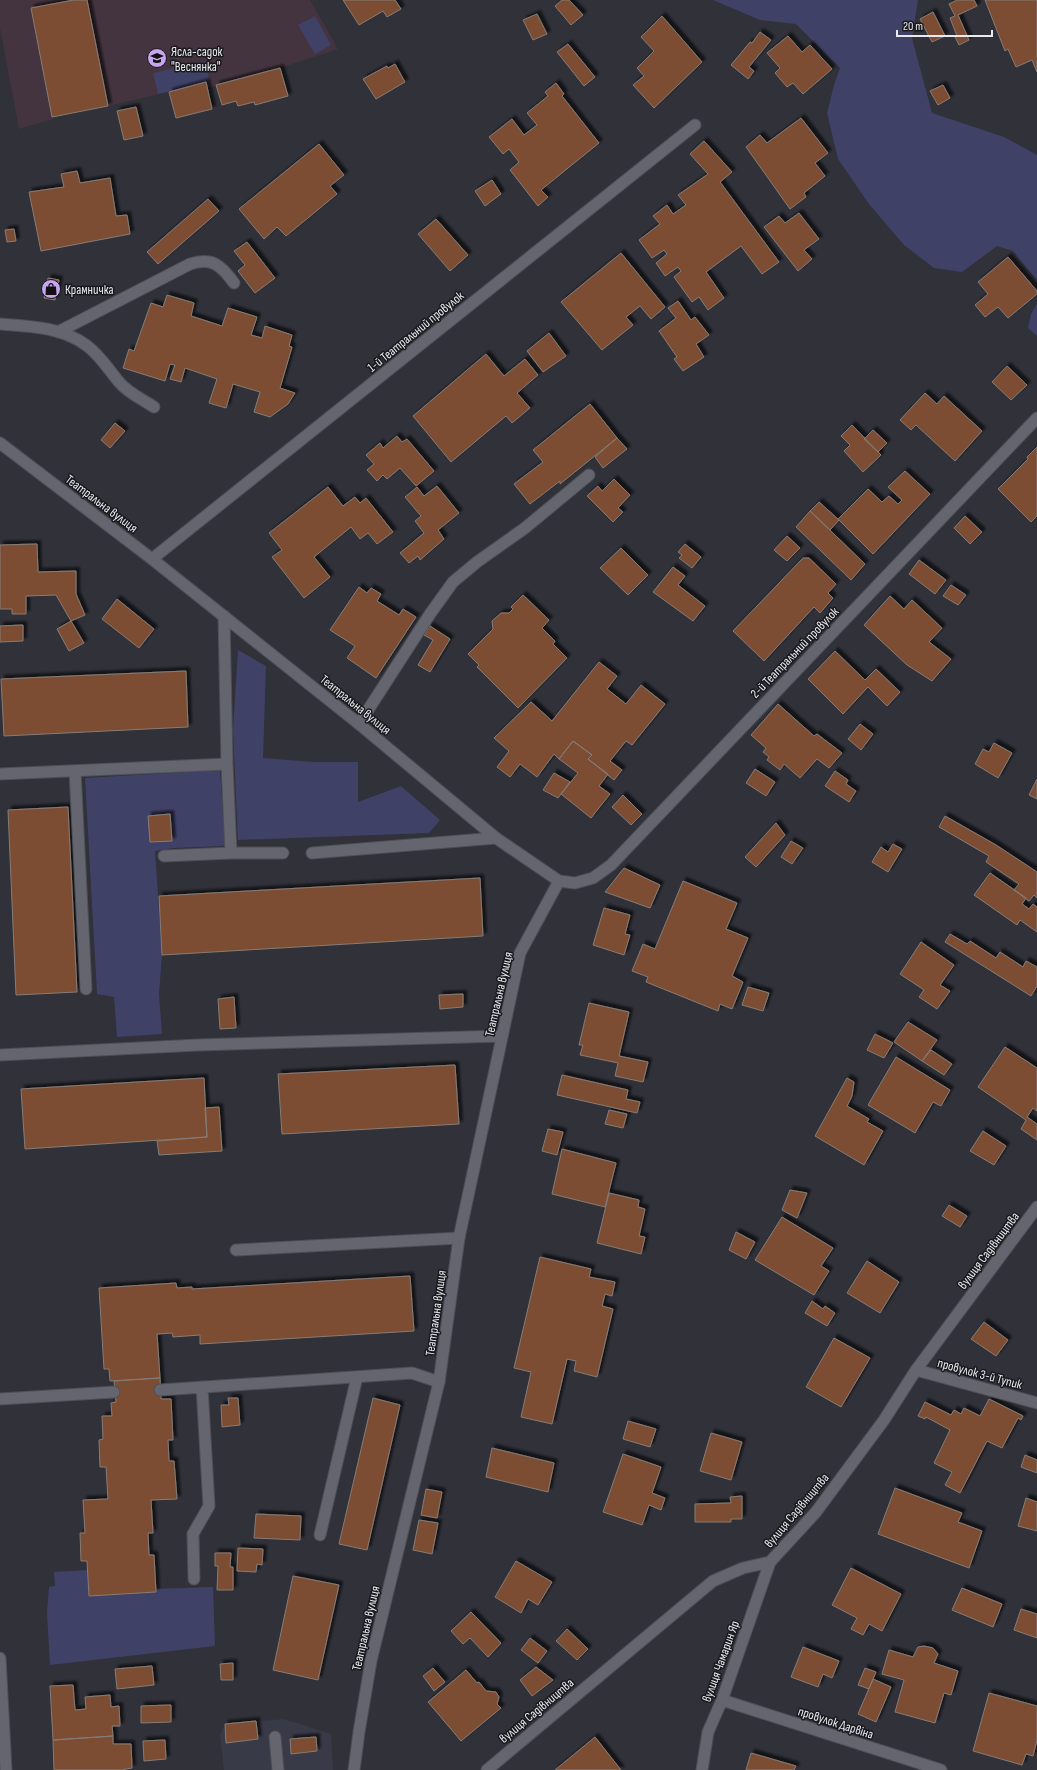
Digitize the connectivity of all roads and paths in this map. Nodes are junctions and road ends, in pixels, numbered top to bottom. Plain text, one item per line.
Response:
1 (695, 125) dead end
2 (234, 283) dead end
3 (0, 324) edge
4 (58, 332) junction
5 (154, 407) dead end
6 (1037, 418) edge
7 (0, 443) edge
8 (589, 475) dead end
9 (152, 558) junction
10 (224, 616) junction
11 (359, 724) junction
12 (227, 764) junction
13 (75, 771) junction
14 (0, 774) edge
15 (496, 838) junction
16 (231, 853) junction
17 (283, 853) dead end
18 (312, 853) dead end
19 (164, 856) dead end
20 (559, 881) junction
21 (86, 989) dead end
22 (502, 1036) junction
23 (0, 1055) edge
24 (1037, 1207) edge
25 (459, 1238) junction
26 (236, 1250) dead end
27 (916, 1370) junction
28 (357, 1377) junction
29 (439, 1382) junction
30 (202, 1387) junction
31 (160, 1390) dead end
32 (114, 1392) dead end
33 (0, 1398) edge
34 (1037, 1403) edge
35 (320, 1535) dead end
36 (770, 1562) junction
37 (194, 1579) dead end
38 (0, 1658) edge
39 (722, 1700) junction
40 (275, 1737) dead end
41 (6, 1770) edge
42 (278, 1770) edge
43 (354, 1770) edge
44 (487, 1770) edge
45 (702, 1770) edge
46 (941, 1770) edge

1 - 9 street, 1-й Театральний провулок
2 - 4 street
3 - 4 street
4 - 5 street
6 - 20 street, 2-й Театральний провулок
7 - 9 street, Театральна вулиця
8 - 11 street
9 - 10 street, Театральна вулиця
10 - 11 street, Театральна вулиця
10 - 12 street
11 - 15 street, Театральна вулиця
12 - 13 street
12 - 16 street
13 - 14 street
13 - 21 street
15 - 18 street
15 - 20 street, Театральна вулиця
16 - 17 street
16 - 19 street
20 - 22 street, Театральна вулиця
22 - 23 street
22 - 25 street, Театральна вулиця
24 - 27 street, вулиця Садівництва
25 - 26 street
25 - 29 street, Театральна вулиця
27 - 34 street, провулок 3-й Тупик
27 - 36 street, вулиця Садівництва
28 - 29 street
28 - 30 street
28 - 35 street
29 - 43 street, Театральна вулиця
30 - 31 street
30 - 37 street
32 - 33 street
36 - 39 street, вулиця Чамарин Яр
36 - 44 street, вулиця Садівництва
38 - 41 street
39 - 45 street, вулиця Чамарин Яр
39 - 46 street, провулок Дарвіна
40 - 42 street

